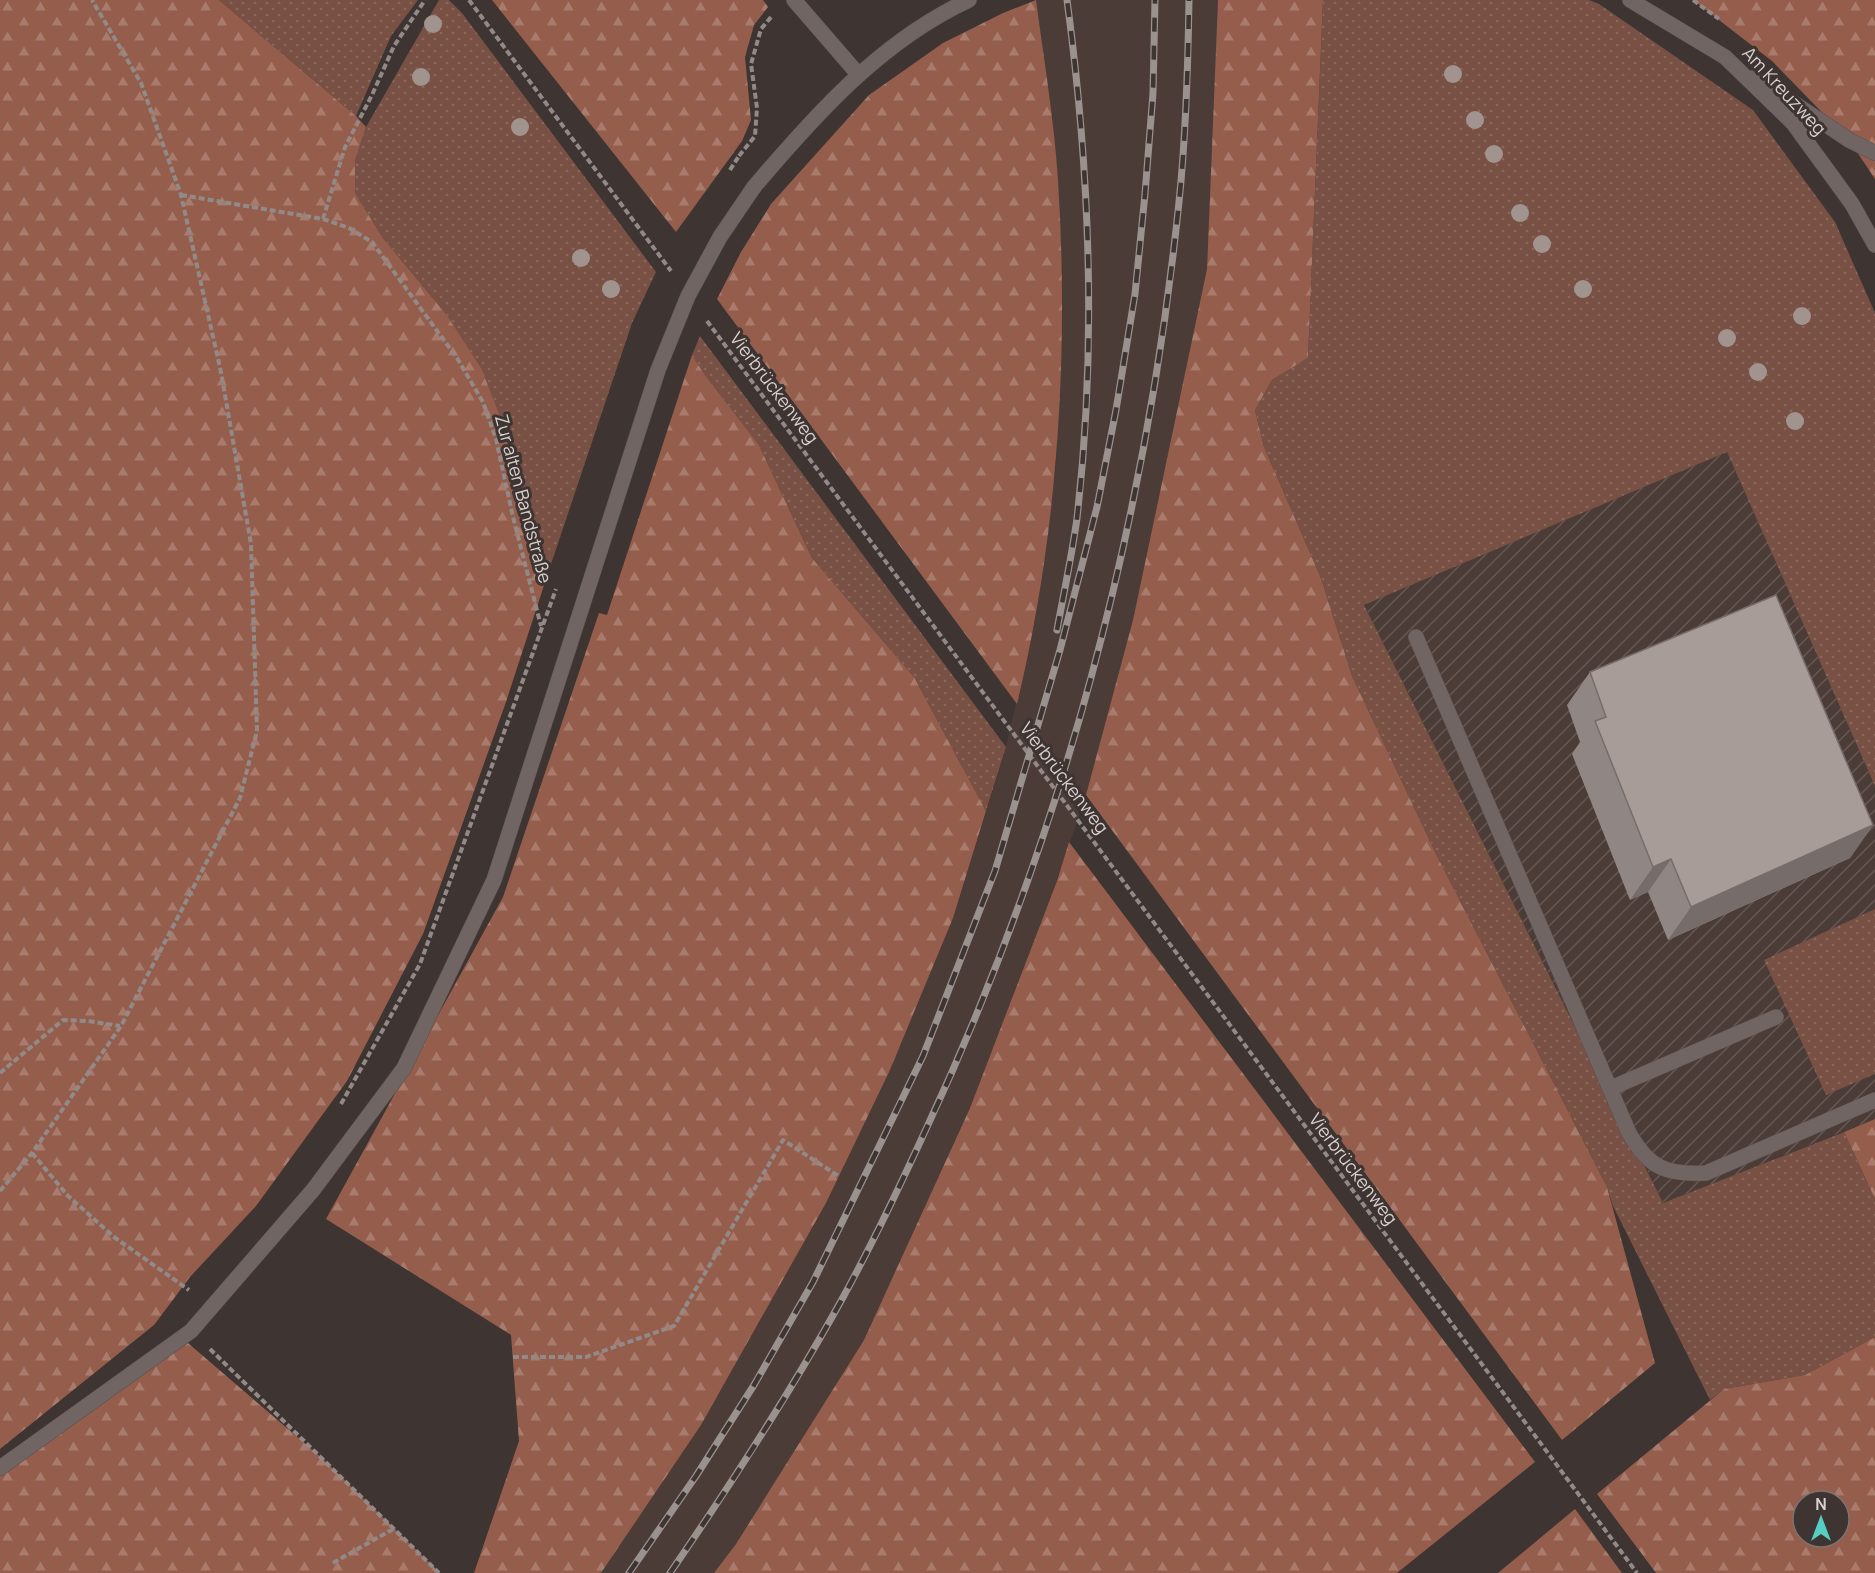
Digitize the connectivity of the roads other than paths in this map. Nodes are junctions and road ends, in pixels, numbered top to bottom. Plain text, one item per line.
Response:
1 (794, 0) edge
2 (1630, 0) edge
3 (965, 2) edge
4 (1725, 57) junction
5 (858, 75) junction
6 (1875, 153) edge
7 (1875, 245) edge
8 (1416, 637) dead end
9 (1776, 1017) dead end
10 (1611, 1088) junction
11 (1875, 1100) edge
12 (0, 1468) edge

1 - 5 street
2 - 4 street, Am Kreuzweg
3 - 5 street
4 - 6 street
4 - 7 street, Am Kreuzweg
5 - 12 street, bridge
8 - 10 street
9 - 10 street
10 - 11 street

